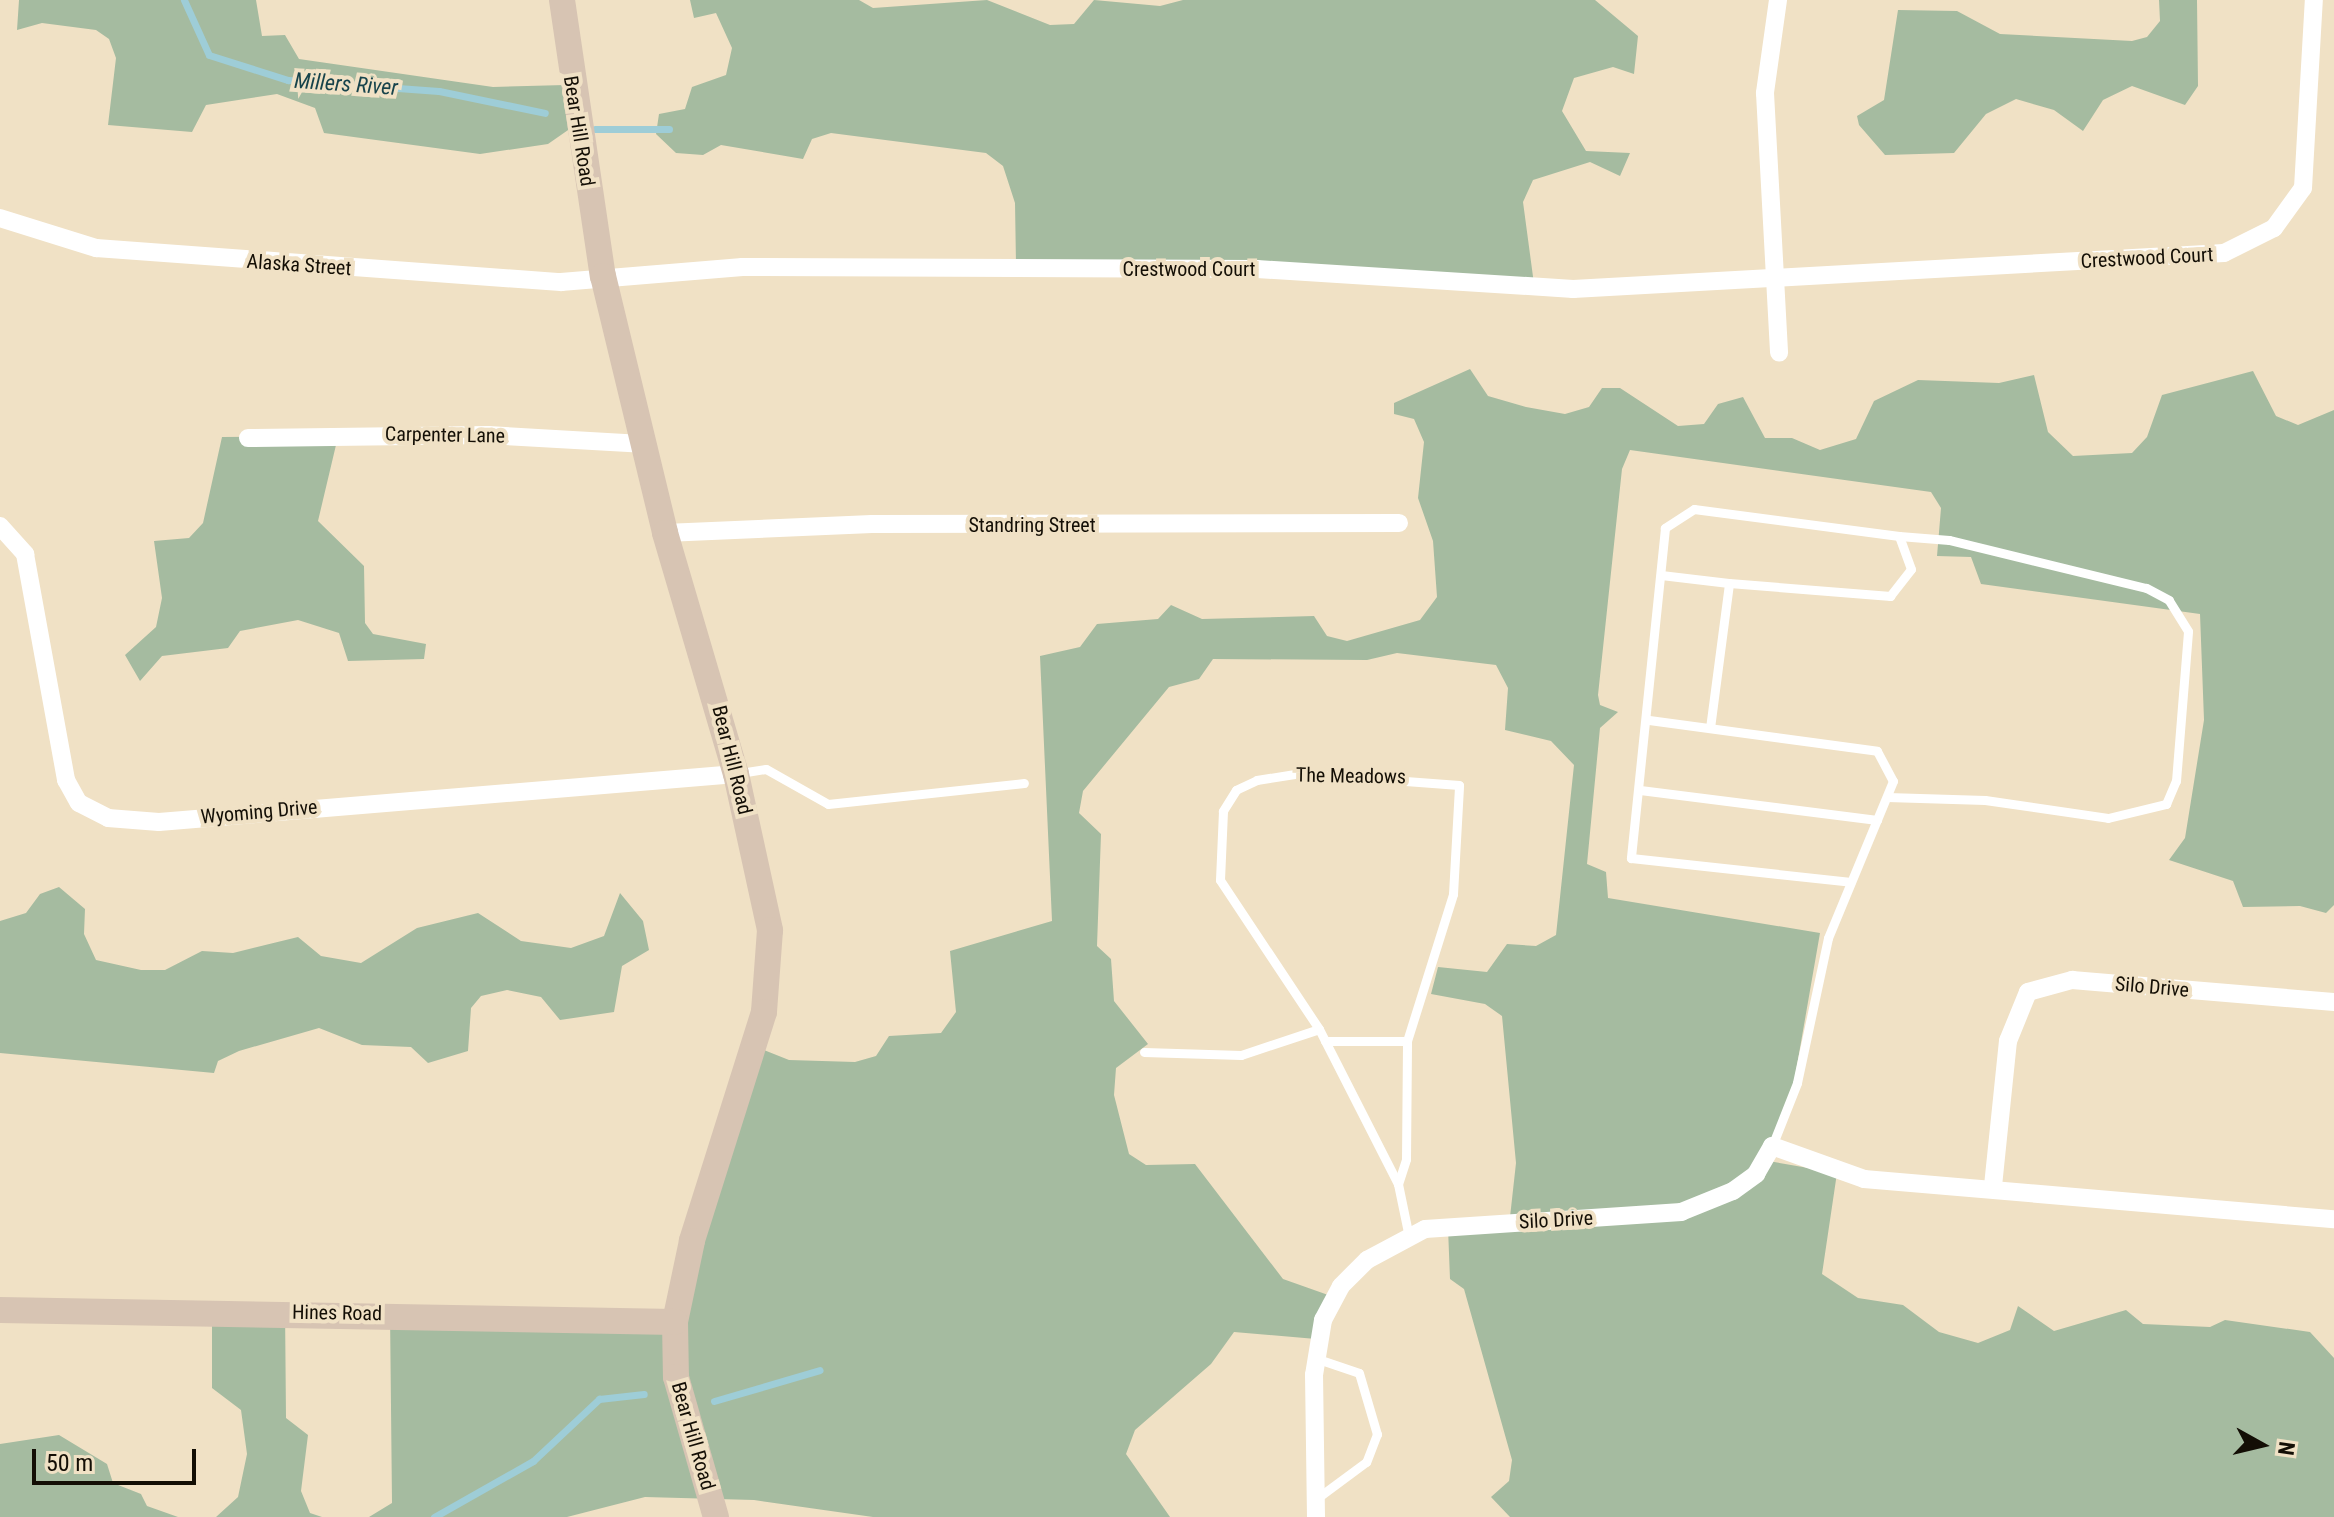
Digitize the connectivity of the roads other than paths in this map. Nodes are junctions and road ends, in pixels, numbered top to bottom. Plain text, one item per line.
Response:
1 (562, 0) edge
2 (1778, 0) edge
3 (2314, 0) edge
4 (0, 218) edge
5 (603, 276) junction
6 (1775, 279) junction
7 (1779, 353) dead end
8 (248, 438) dead end
9 (642, 444) junction
10 (1399, 523) dead end
11 (0, 526) edge
12 (665, 533) junction
13 (1899, 536) junction
14 (1661, 575) junction
15 (1729, 583) junction
16 (1649, 720) junction
17 (1710, 728) junction
18 (736, 774) junction
19 (1024, 783) dead end
20 (1640, 790) junction
21 (1887, 797) junction
22 (1877, 820) junction
23 (1851, 882) junction
24 (2334, 1002) edge
25 (1319, 1029) junction
26 (1325, 1041) junction
27 (1407, 1041) junction
28 (1144, 1052) dead end
29 (1772, 1146) junction
30 (1398, 1184) junction
31 (1993, 1186) junction
32 (2334, 1219) edge
33 (1409, 1237) junction
34 (0, 1310) edge
35 (675, 1322) junction
36 (1315, 1358) junction
37 (1316, 1508) edge
38 (716, 1517) edge

1 - 5 street, Bear Hill Road
2 - 6 street
3 - 6 street, Crestwood Court
4 - 5 street, Alaska Street
5 - 6 street, Crestwood Court
5 - 9 street, Bear Hill Road
6 - 7 street
8 - 9 street, Carpenter Lane
9 - 12 street, Bear Hill Road
10 - 12 street, Standring Street
11 - 18 street, Wyoming Drive
12 - 18 street, Bear Hill Road
13 - 14 lane
13 - 15 lane
13 - 21 lane
14 - 15 lane
14 - 16 lane
15 - 17 lane
16 - 17 lane
16 - 20 lane
17 - 21 lane
18 - 19 lane
18 - 35 street, Bear Hill Road
20 - 22 lane
20 - 23 lane
21 - 22 lane
22 - 23 lane
23 - 29 lane
24 - 31 street, Silo Drive
25 - 26 lane, The Meadows
25 - 27 lane, The Meadows
25 - 28 lane
26 - 27 lane
26 - 30 lane, The Meadows
27 - 30 lane, The Meadows
29 - 31 street
29 - 33 street, Silo Drive
30 - 33 lane, The Meadows
31 - 32 street
33 - 36 street, Silo Drive
34 - 35 street, Hines Road
35 - 38 street, Bear Hill Road
36 - 37 street, Silo Drive
36 - 37 lane

